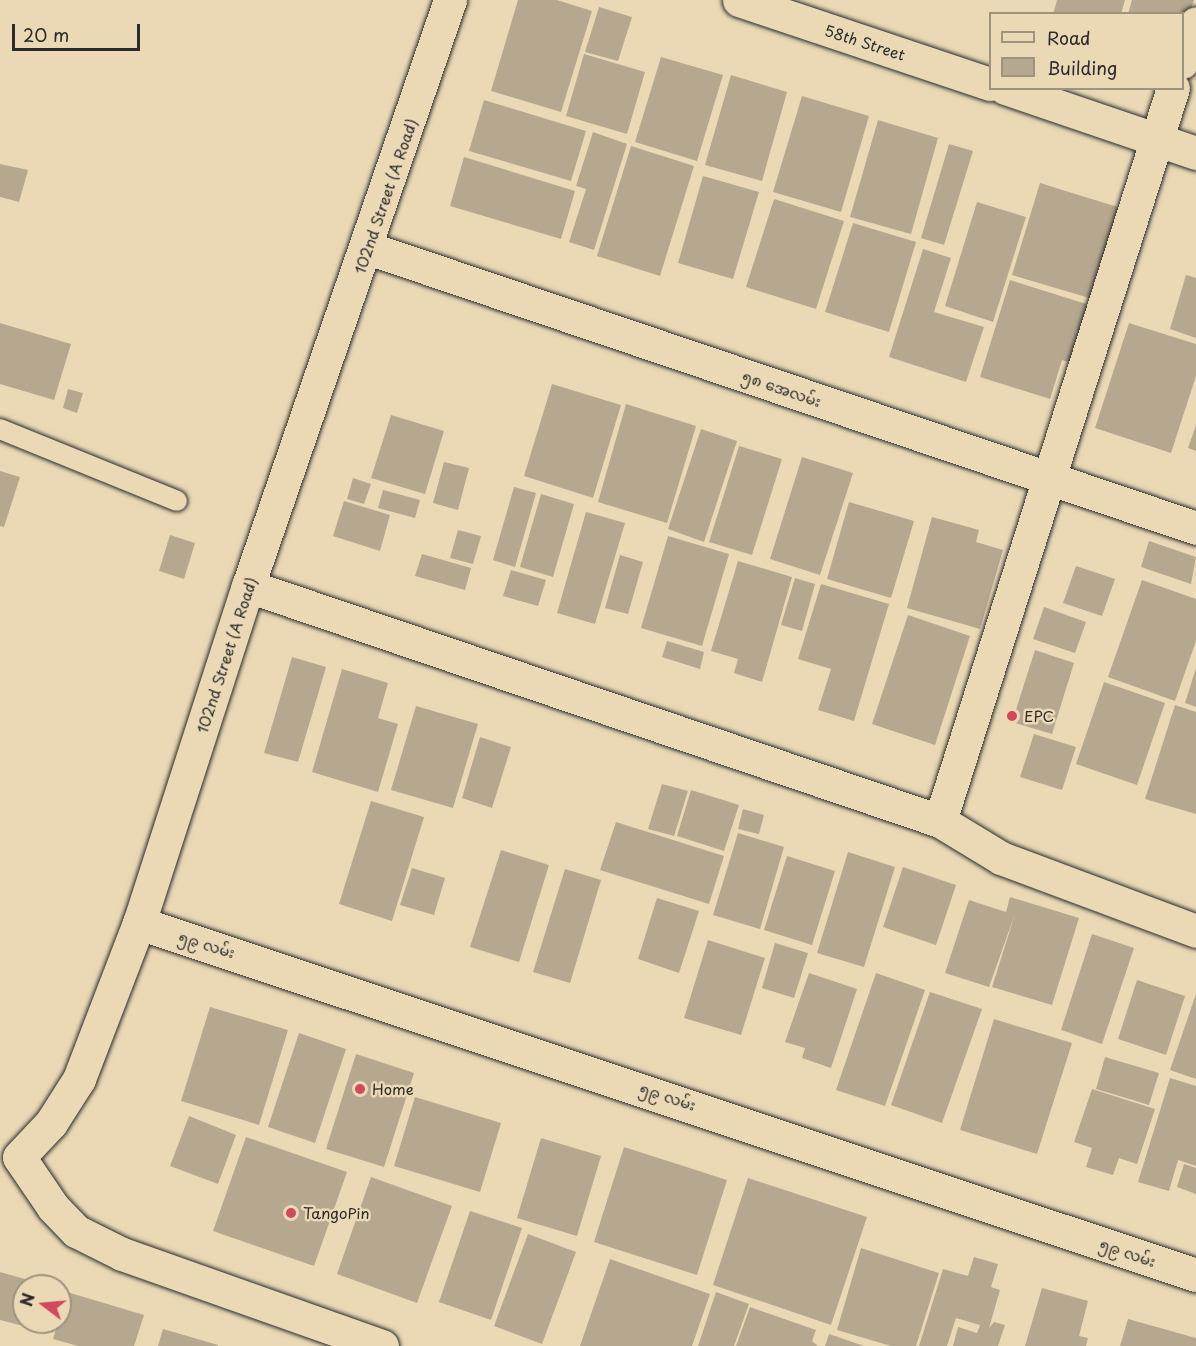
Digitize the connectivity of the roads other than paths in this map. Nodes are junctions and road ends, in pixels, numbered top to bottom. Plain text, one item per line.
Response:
1 (450, 0) edge
2 (739, 0) edge
3 (1196, 23) edge
4 (1184, 56) edge
5 (989, 84) edge
6 (1011, 90) edge
7 (1172, 90) edge
8 (1156, 139) junction
9 (1196, 153) edge
10 (368, 248) junction
11 (0, 429) edge
12 (1048, 478) junction
13 (177, 501) dead end
14 (1196, 528) edge
15 (248, 586) junction
16 (940, 821) junction
17 (138, 923) junction
18 (1196, 931) edge
19 (9, 1154) edge
20 (1196, 1275) edge
21 (382, 1346) edge

1 - 10 street, 102nd Street (A Road)
2 - 5 street, 58th Street
3 - 4 street
6 - 8 street
7 - 8 street
8 - 9 street
8 - 12 street
10 - 12 street, ၅၈ အေလမ်း
10 - 15 street, 102nd Street (A Road)
11 - 13 lane
12 - 14 street, ၅၈ အေလမ်း
12 - 16 street
15 - 16 street
15 - 17 street, 102nd Street (A Road)
16 - 18 street
17 - 19 street, 102nd Street (A Road)
17 - 20 street, ၅၉ လမ်း
19 - 21 street, 102nd Street (A Road)

